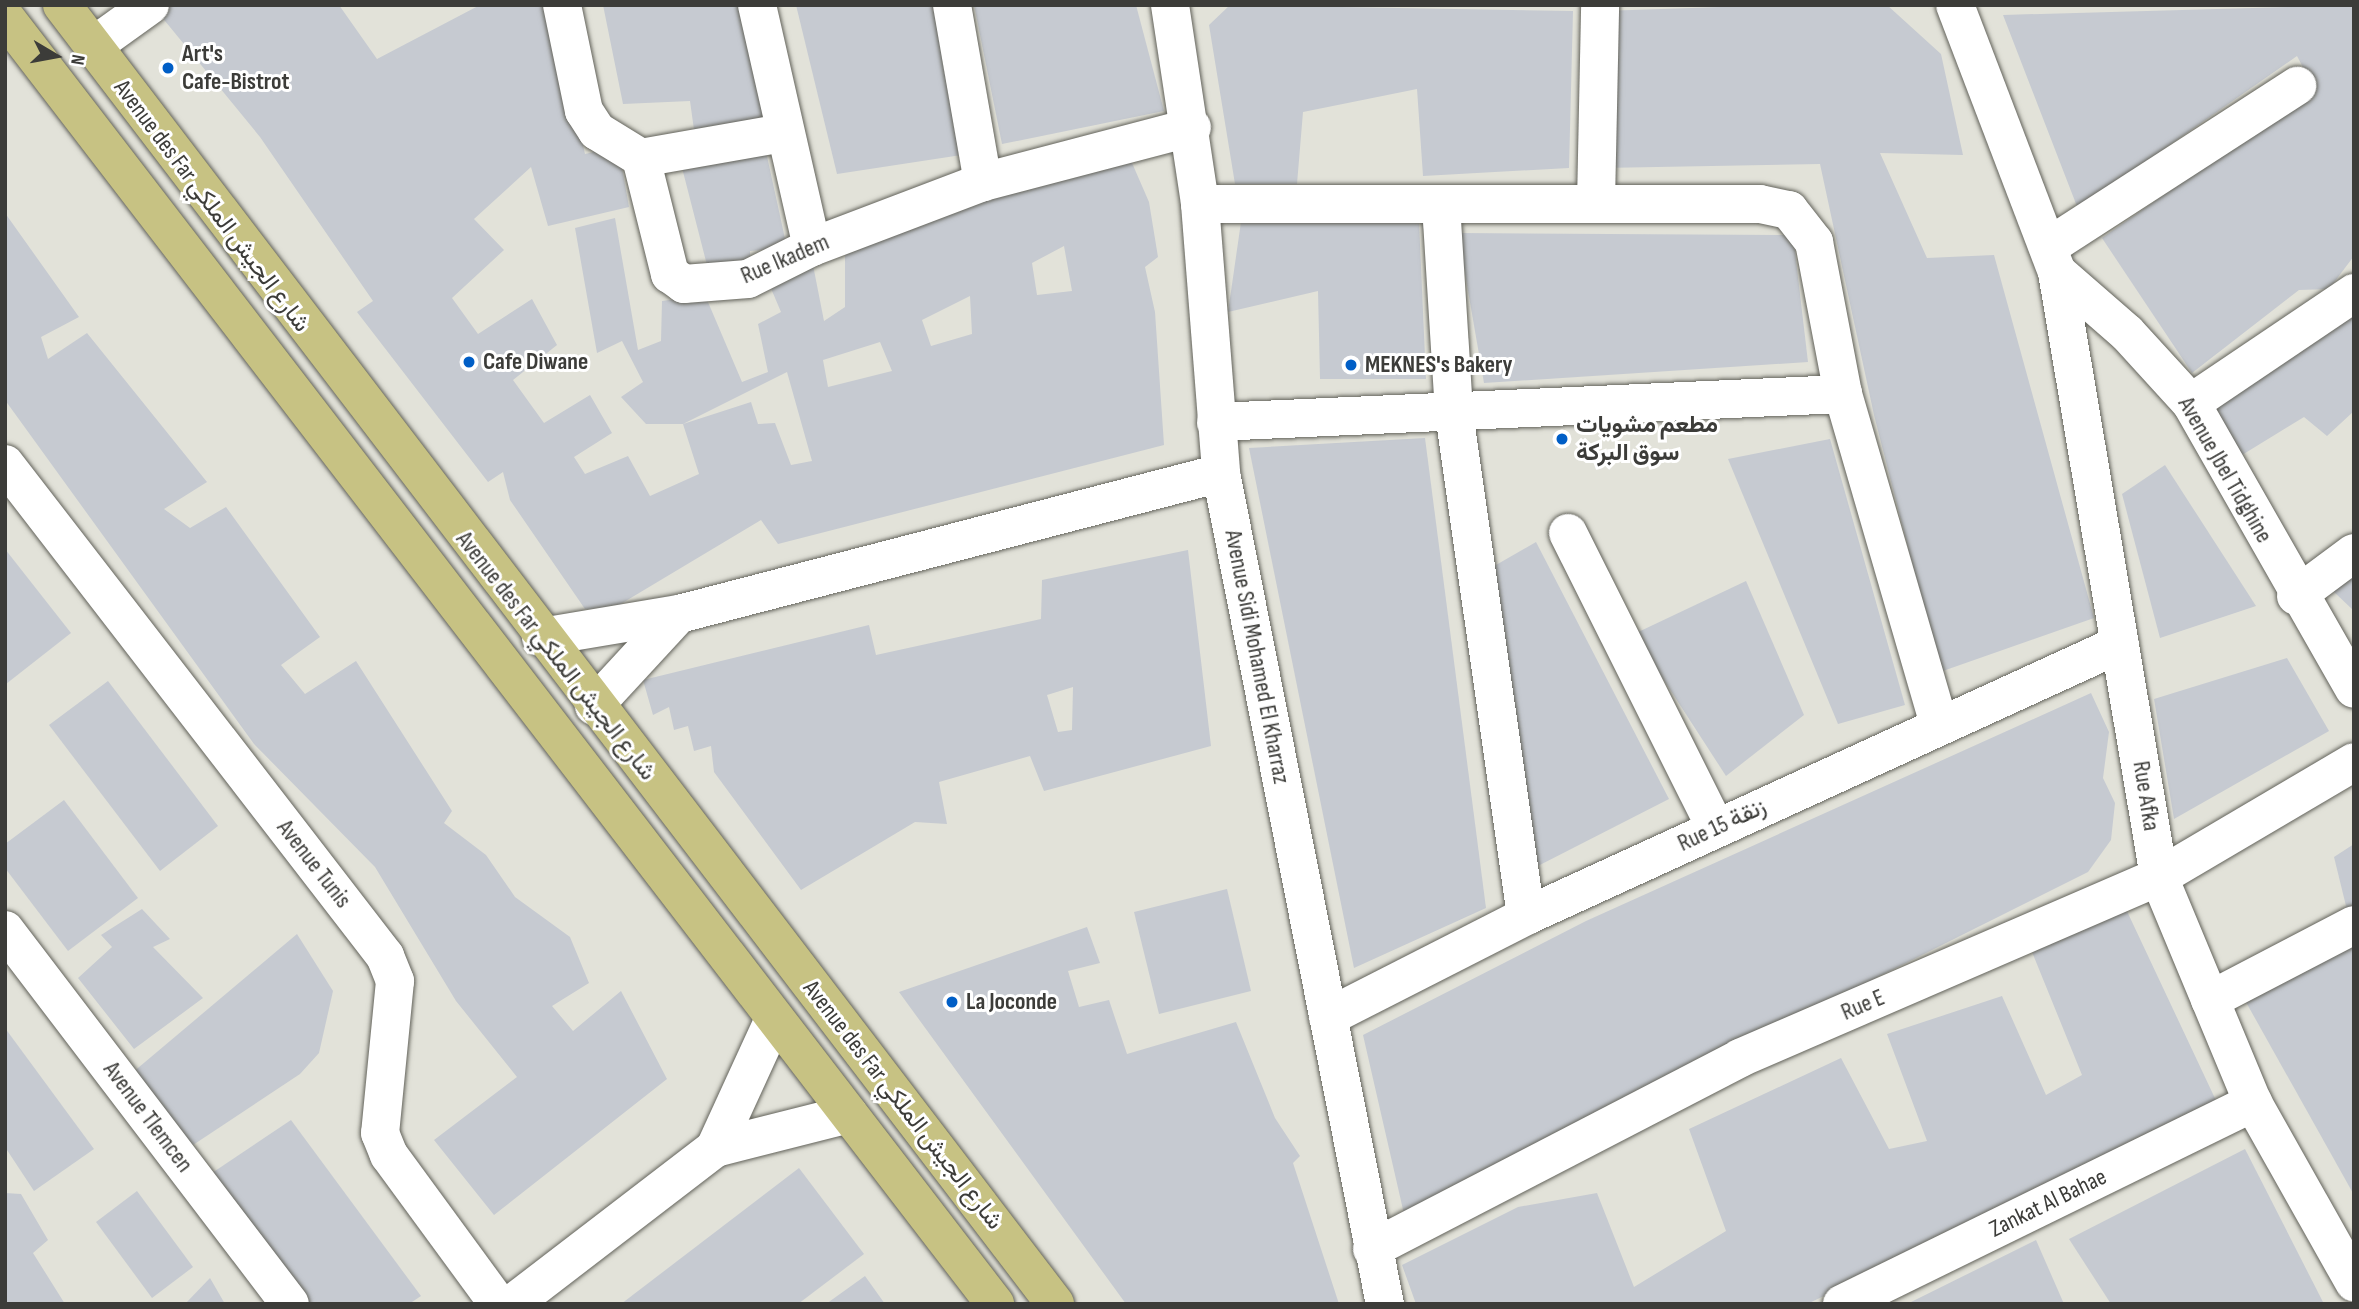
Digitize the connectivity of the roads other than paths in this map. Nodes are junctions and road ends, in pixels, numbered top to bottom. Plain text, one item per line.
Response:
1 (62, 5) edge
2 (150, 5) edge
3 (562, 5) edge
4 (757, 5) edge
5 (951, 5) edge
6 (1170, 5) edge
7 (1600, 5) edge
8 (1955, 5) edge
9 (5, 18) edge
10 (93, 46) junction
11 (2297, 86) dead end
12 (1192, 127) junction
13 (783, 133) junction
14 (641, 158) junction
15 (983, 182) junction
16 (1596, 203) junction
17 (1200, 204) junction
18 (1441, 205) junction
19 (812, 247) junction
20 (2052, 259) junction
21 (2354, 293) edge
22 (1843, 394) junction
23 (2191, 403) junction
24 (1454, 413) junction
25 (1216, 422) junction
26 (5, 464) edge
27 (1221, 473) junction
28 (1568, 533) dead end
29 (2354, 553) edge
30 (2296, 596) junction
31 (679, 614) junction
32 (541, 637) junction
33 (2120, 644) junction
34 (2354, 689) edge
35 (594, 706) junction
36 (1939, 725) junction
37 (2354, 762) edge
38 (1716, 828) junction
39 (2159, 877) junction
40 (1526, 916) junction
41 (2354, 925) edge
42 (5, 930) edge
43 (2210, 1000) junction
44 (1328, 1017) junction
45 (774, 1019) junction
46 (2253, 1103) junction
47 (849, 1114) junction
48 (715, 1148) junction
49 (1372, 1249) junction
50 (2354, 1282) edge
51 (290, 1304) edge
52 (498, 1304) edge
53 (512, 1304) edge
54 (995, 1304) edge
55 (1055, 1304) edge
56 (1385, 1304) edge
57 (1842, 1304) edge

1 - 10 main road, Avenue des Far شارع الجيش الملكي
2 - 10 street
3 - 14 street
4 - 13 street
5 - 15 street
6 - 12 street, Avenue Sidi Mohamed El Kharraz
7 - 16 street
8 - 20 street, Avenue Jbel Tidghine
9 - 45 main road, Avenue des Far شارع الجيش الملكي
10 - 32 main road, Avenue des Far شارع الجيش الملكي
11 - 20 street
12 - 15 street, Rue Ikadem
12 - 17 street, Avenue Sidi Mohamed El Kharraz
13 - 14 street
13 - 19 street
14 - 19 street, Rue Ikadem
15 - 19 street, Rue Ikadem
16 - 18 street
16 - 22 street
17 - 18 street
17 - 25 street, Avenue Sidi Mohamed El Kharraz
18 - 24 street
20 - 23 street, Avenue Jbel Tidghine
20 - 33 street, Rue Afka
21 - 23 street
22 - 24 street
22 - 36 street
23 - 30 street, Avenue Jbel Tidghine
24 - 25 street
24 - 40 street
25 - 27 street, Avenue Sidi Mohamed El Kharraz
26 - 52 street, Avenue Tunis
27 - 31 street
27 - 44 street, Avenue Sidi Mohamed El Kharraz
28 - 38 street
29 - 30 street
30 - 34 street, Avenue Jbel Tidghine
31 - 32 street
31 - 35 street
32 - 35 main road, Avenue des Far شارع الجيش الملكي
33 - 36 street, Rue 15 زنقة
33 - 39 street, Rue Afka
35 - 55 main road, Avenue des Far شارع الجيش الملكي
36 - 38 street, Rue 15 زنقة
37 - 39 street, Rue E
38 - 40 street, Rue 15 زنقة
39 - 43 street, Rue Afka
39 - 49 street, Rue E
40 - 44 street, Rue 15 زنقة
41 - 43 street
42 - 51 street, Avenue Tlemcen
43 - 46 street, Rue Afka
44 - 49 street, Avenue Sidi Mohamed El Kharraz
45 - 47 main road, Avenue des Far شارع الجيش الملكي
45 - 48 street
46 - 50 street, Rue Afka
46 - 57 street, Zankat Al Bahae
47 - 48 street
47 - 54 main road, Avenue des Far شارع الجيش الملكي
48 - 53 street
49 - 56 street, Avenue Sidi Mohamed El Kharraz

